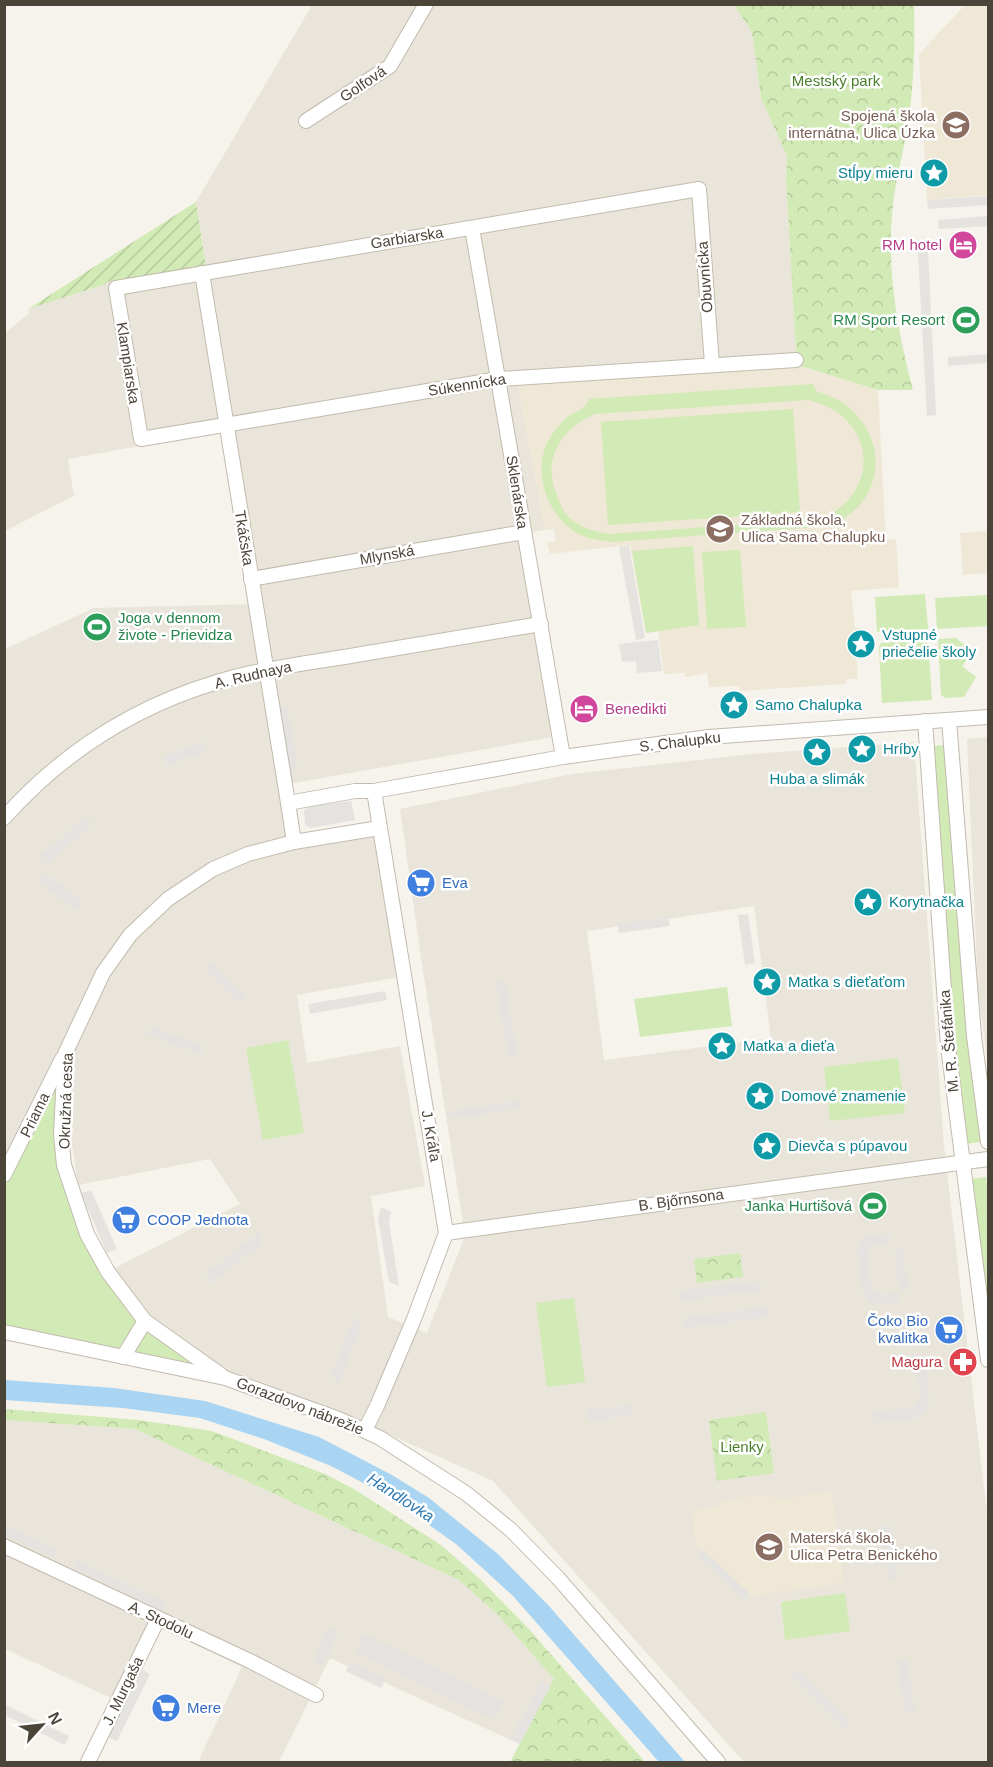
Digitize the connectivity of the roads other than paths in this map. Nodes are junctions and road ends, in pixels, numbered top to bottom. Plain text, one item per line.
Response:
1 (426, 4) edge
2 (306, 122) dead end
3 (699, 189) joint
4 (472, 228) junction
5 (202, 273) junction
6 (116, 288) joint
7 (796, 360) dead end
8 (712, 364) junction
9 (499, 379) junction
10 (226, 425) junction
11 (141, 439) joint
12 (524, 532) junction
13 (251, 579) junction
14 (541, 624) junction
15 (266, 670) junction
16 (988, 717) edge
17 (949, 720) junction
18 (925, 721) junction
19 (562, 757) junction
20 (374, 790) junction
21 (288, 803) junction
22 (4, 818) edge
23 (379, 828) junction
24 (294, 842) junction
25 (65, 1054) junction
26 (988, 1142) edge
27 (988, 1160) edge
28 (962, 1163) junction
29 (4, 1175) edge
30 (446, 1233) junction
31 (145, 1321) junction
32 (4, 1332) edge
33 (123, 1357) junction
34 (988, 1360) edge
35 (225, 1378) junction
36 (365, 1430) junction
37 (4, 1546) edge
38 (158, 1619) junction
39 (316, 1695) dead end
40 (88, 1762) edge
41 (718, 1762) edge

1 - 2 street, Golfová
3 - 4 street, Garbiarska
3 - 8 street, Obuvnícka
4 - 5 street, Garbiarska
4 - 9 street, Sklenárska
5 - 6 street, Garbiarska
5 - 10 street, Tkáčska
6 - 11 street, Klampiarska
7 - 8 street, Súkennícka
8 - 9 street, Súkennícka
9 - 10 street, Súkennícka
9 - 12 street, Sklenárska
10 - 11 street, Súkennícka
10 - 13 street, Tkáčska
12 - 13 street, Mlynská
12 - 14 street, Sklenárska
13 - 15 street, Tkáčska
14 - 15 street, A. Rudnaya
14 - 19 street, Sklenárska
15 - 21 street, Tkáčska
15 - 22 street, A. Rudnaya
16 - 17 street, S. Chalupku
17 - 18 street, S. Chalupku
17 - 26 street, M. R. Štefánika
18 - 19 street, S. Chalupku
18 - 28 street, M. R. Štefánika
19 - 20 street, S. Chalupku
20 - 21 street, S. Chalupku
20 - 23 street
21 - 24 street
23 - 24 street
23 - 30 street, J. Kráľa
24 - 25 street, Okružná cesta
25 - 29 street, Priama
25 - 31 street, Okružná cesta
27 - 28 street, B. Bjőrnsona
28 - 30 street, B. Bjőrnsona
28 - 34 street, M. R. Štefánika
30 - 36 street, J. Kráľa
31 - 33 street
31 - 35 street, Okružná cesta
32 - 33 street, Gorazdovo nábrežie
33 - 35 street, Gorazdovo nábrežie
35 - 36 street, Gorazdovo nábrežie
36 - 41 street, Gorazdovo nábrežie
37 - 38 street, A. Stodolu
38 - 39 street, A. Stodolu
38 - 40 street, J. Murgaša

